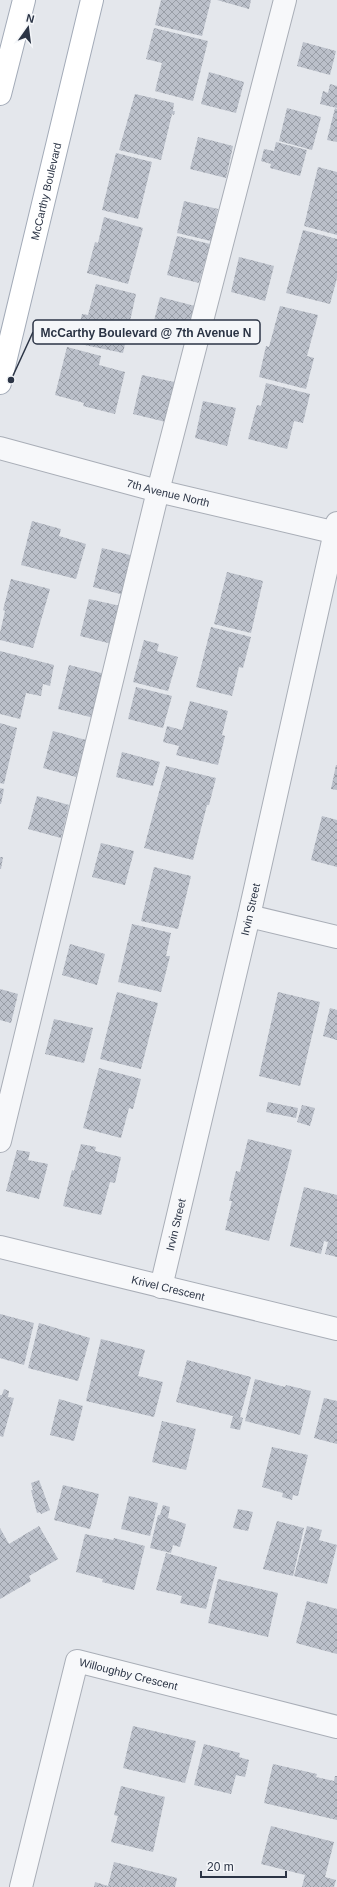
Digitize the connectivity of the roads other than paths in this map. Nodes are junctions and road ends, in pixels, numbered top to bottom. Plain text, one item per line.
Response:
1 (24, 0) edge
2 (92, 0) edge
3 (286, 0) edge
4 (0, 94) edge
5 (0, 382) edge
6 (0, 448) edge
7 (158, 491) junction
8 (336, 529) edge
9 (249, 916) junction
10 (337, 937) edge
11 (0, 1141) edge
12 (0, 1247) edge
13 (161, 1287) junction
14 (337, 1329) edge
15 (337, 1727) edge
16 (22, 1887) edge

1 - 4 main road
2 - 5 main road, McCarthy Boulevard
3 - 7 street
6 - 7 street, 7th Avenue North
7 - 8 street, 7th Avenue North
7 - 11 street
8 - 9 street, Irvin Street
9 - 10 street
9 - 13 street, Irvin Street
12 - 13 street, Krivel Crescent
13 - 14 street, Krivel Crescent
15 - 16 street, Willoughby Crescent

